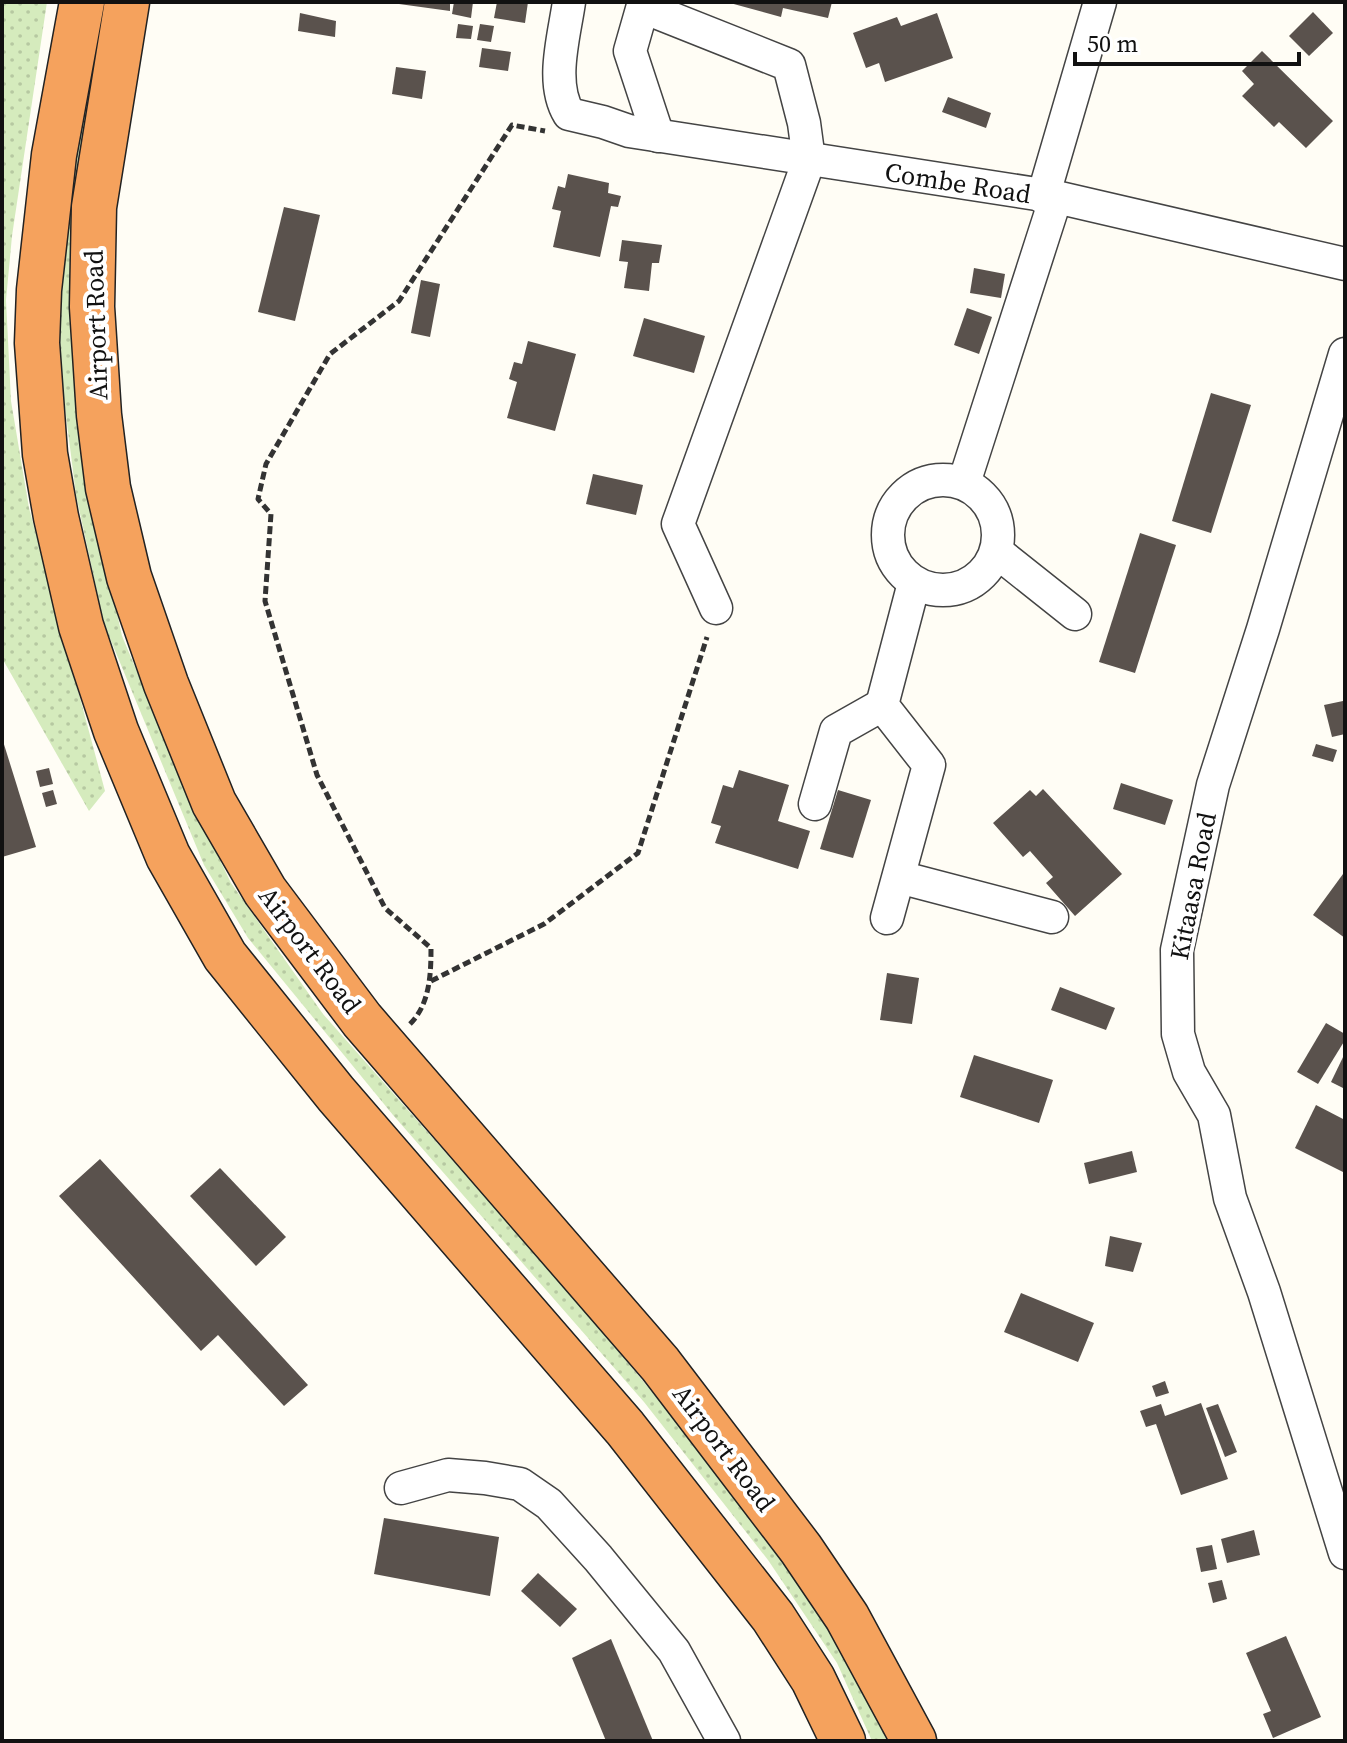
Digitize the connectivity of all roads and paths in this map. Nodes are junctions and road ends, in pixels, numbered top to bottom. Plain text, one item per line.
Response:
1 (82, 2) edge
2 (127, 2) edge
3 (569, 2) edge
4 (1100, 2) edge
5 (643, 4) edge
6 (569, 114) junction
7 (658, 136) junction
8 (809, 160) junction
9 (1050, 197) junction
10 (1345, 264) edge
11 (1345, 354) edge
12 (964, 483) junction
13 (997, 552) junction
14 (914, 583) junction
15 (716, 608) joint
16 (1075, 614) dead end
17 (882, 705) junction
18 (815, 804) dead end
19 (899, 877) junction
20 (1052, 917) dead end
21 (887, 918) dead end
22 (431, 981) junction
23 (387, 1048) junction
24 (401, 1488) dead end
25 (1345, 1553) edge
26 (724, 1741) edge
27 (843, 1741) edge
28 (914, 1741) edge

1 - 27 highway, Airport Road
2 - 23 highway, Airport Road
3 - 6 street
4 - 9 street
5 - 7 street
5 - 8 street
6 - 7 street, Combe Road
6 - 22 path
7 - 8 street, Combe Road
8 - 9 street, Combe Road
8 - 15 street
9 - 10 street, Combe Road
9 - 12 street
11 - 25 street, Kitaasa Road
12 - 13 street
12 - 14 street
13 - 14 street
13 - 16 street
14 - 17 street
15 - 22 path
17 - 18 street
17 - 19 street
19 - 20 street
19 - 21 street
22 - 23 path
23 - 28 highway, Airport Road
24 - 26 street

